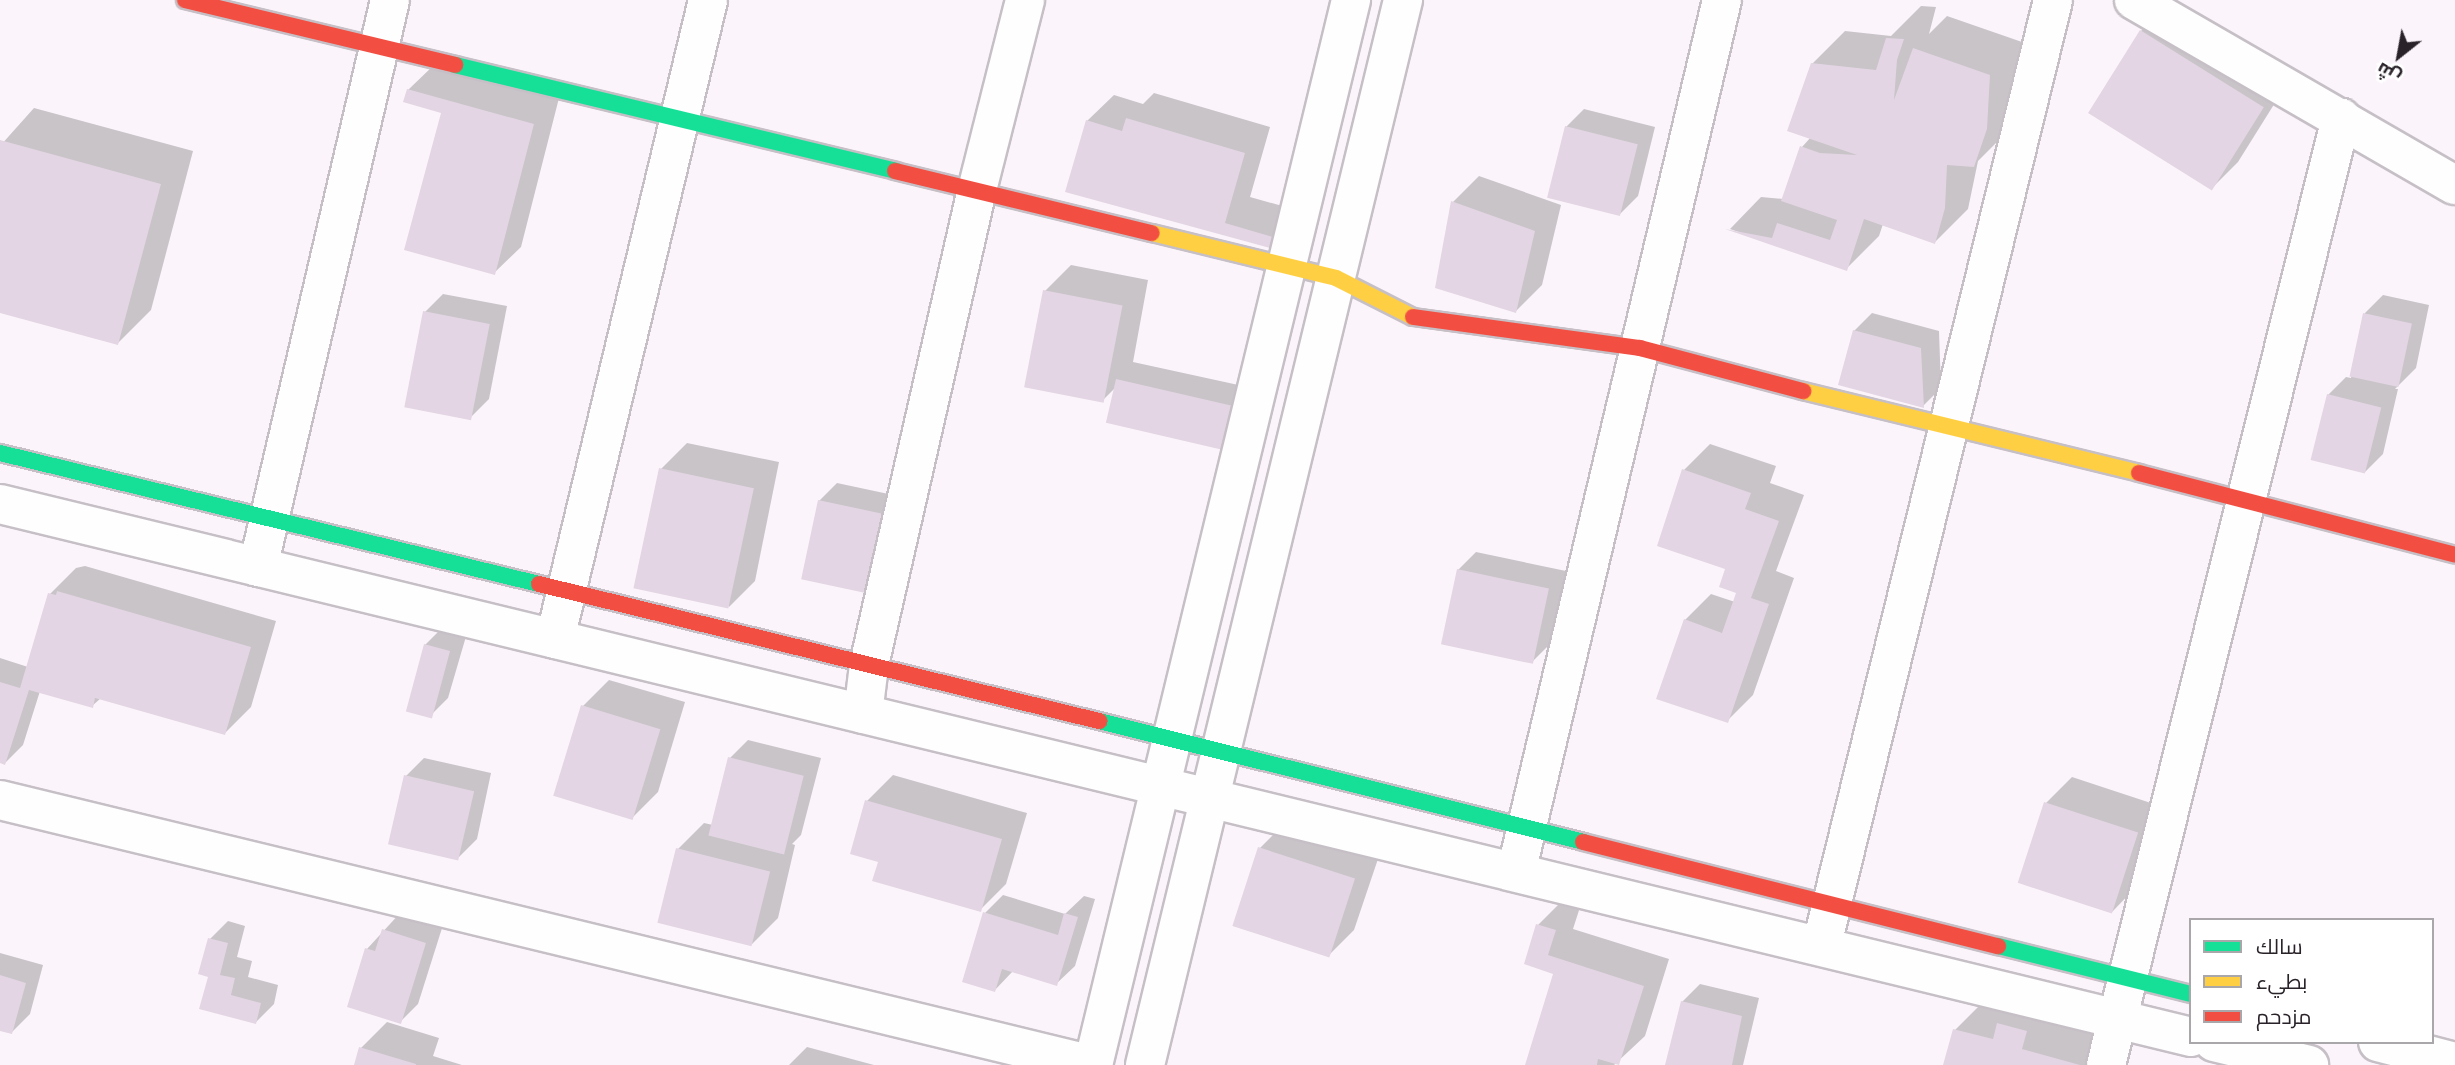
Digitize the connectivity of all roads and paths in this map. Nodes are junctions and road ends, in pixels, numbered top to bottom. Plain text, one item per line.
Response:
1 (185, 0) edge
2 (390, 0) edge
3 (708, 0) edge
4 (1026, 0) edge
5 (1351, 0) edge
6 (1403, 0) edge
7 (1722, 0) edge
8 (2053, 0) edge
9 (2134, 0) edge
10 (380, 47) junction
11 (2341, 118) junction
12 (678, 119) junction
13 (2455, 185) edge
14 (977, 190) junction
15 (1287, 265) junction
16 (1336, 278) junction
17 (1640, 348) junction
18 (1948, 429) junction
19 (0, 453) edge
20 (2246, 498) junction
21 (0, 504) edge
22 (266, 518) junction
23 (2455, 555) edge
24 (258, 567) junction
25 (567, 592) junction
26 (555, 639) junction
27 (869, 665) junction
28 (863, 714) junction
29 (1170, 738) junction
30 (1219, 750) junction
31 (1161, 786) junction
32 (1210, 798) junction
33 (0, 800) edge
34 (1527, 827) junction
35 (1517, 873) junction
36 (1831, 903) junction
37 (1822, 947) junction
38 (2129, 978) junction
39 (2189, 993) edge
40 (2117, 1019) junction
41 (2189, 1037) edge
42 (2222, 1044) edge
43 (2387, 1044) edge
44 (2453, 1059) edge
45 (1093, 1065) edge
46 (1145, 1065) edge
47 (2106, 1065) edge
48 (2309, 1065) edge

1 - 10 street
2 - 10 street
3 - 12 street
4 - 14 street
5 - 15 street
6 - 16 street
7 - 17 street
8 - 18 street
9 - 11 street
10 - 12 street
10 - 22 street
11 - 13 street
11 - 20 street
12 - 14 street
12 - 25 street
14 - 15 street
14 - 27 street
15 - 16 street
15 - 29 street
16 - 17 street
16 - 30 street
17 - 18 street
17 - 34 street
18 - 20 street
18 - 36 street
19 - 22 street
20 - 23 street
20 - 38 street
21 - 24 street
22 - 24 street
22 - 25 street
24 - 26 street
25 - 26 street
25 - 27 street
26 - 28 street
27 - 28 street
27 - 29 street
28 - 31 street
29 - 30 street
29 - 31 street
30 - 32 street
30 - 34 street
31 - 32 street
31 - 45 street
32 - 35 street
32 - 46 street
33 - 45 street
34 - 35 street
34 - 36 street
35 - 37 street
36 - 37 street
36 - 38 street
37 - 40 street
38 - 39 street
38 - 40 street
40 - 41 street
40 - 47 street
42 - 48 street
43 - 44 street

